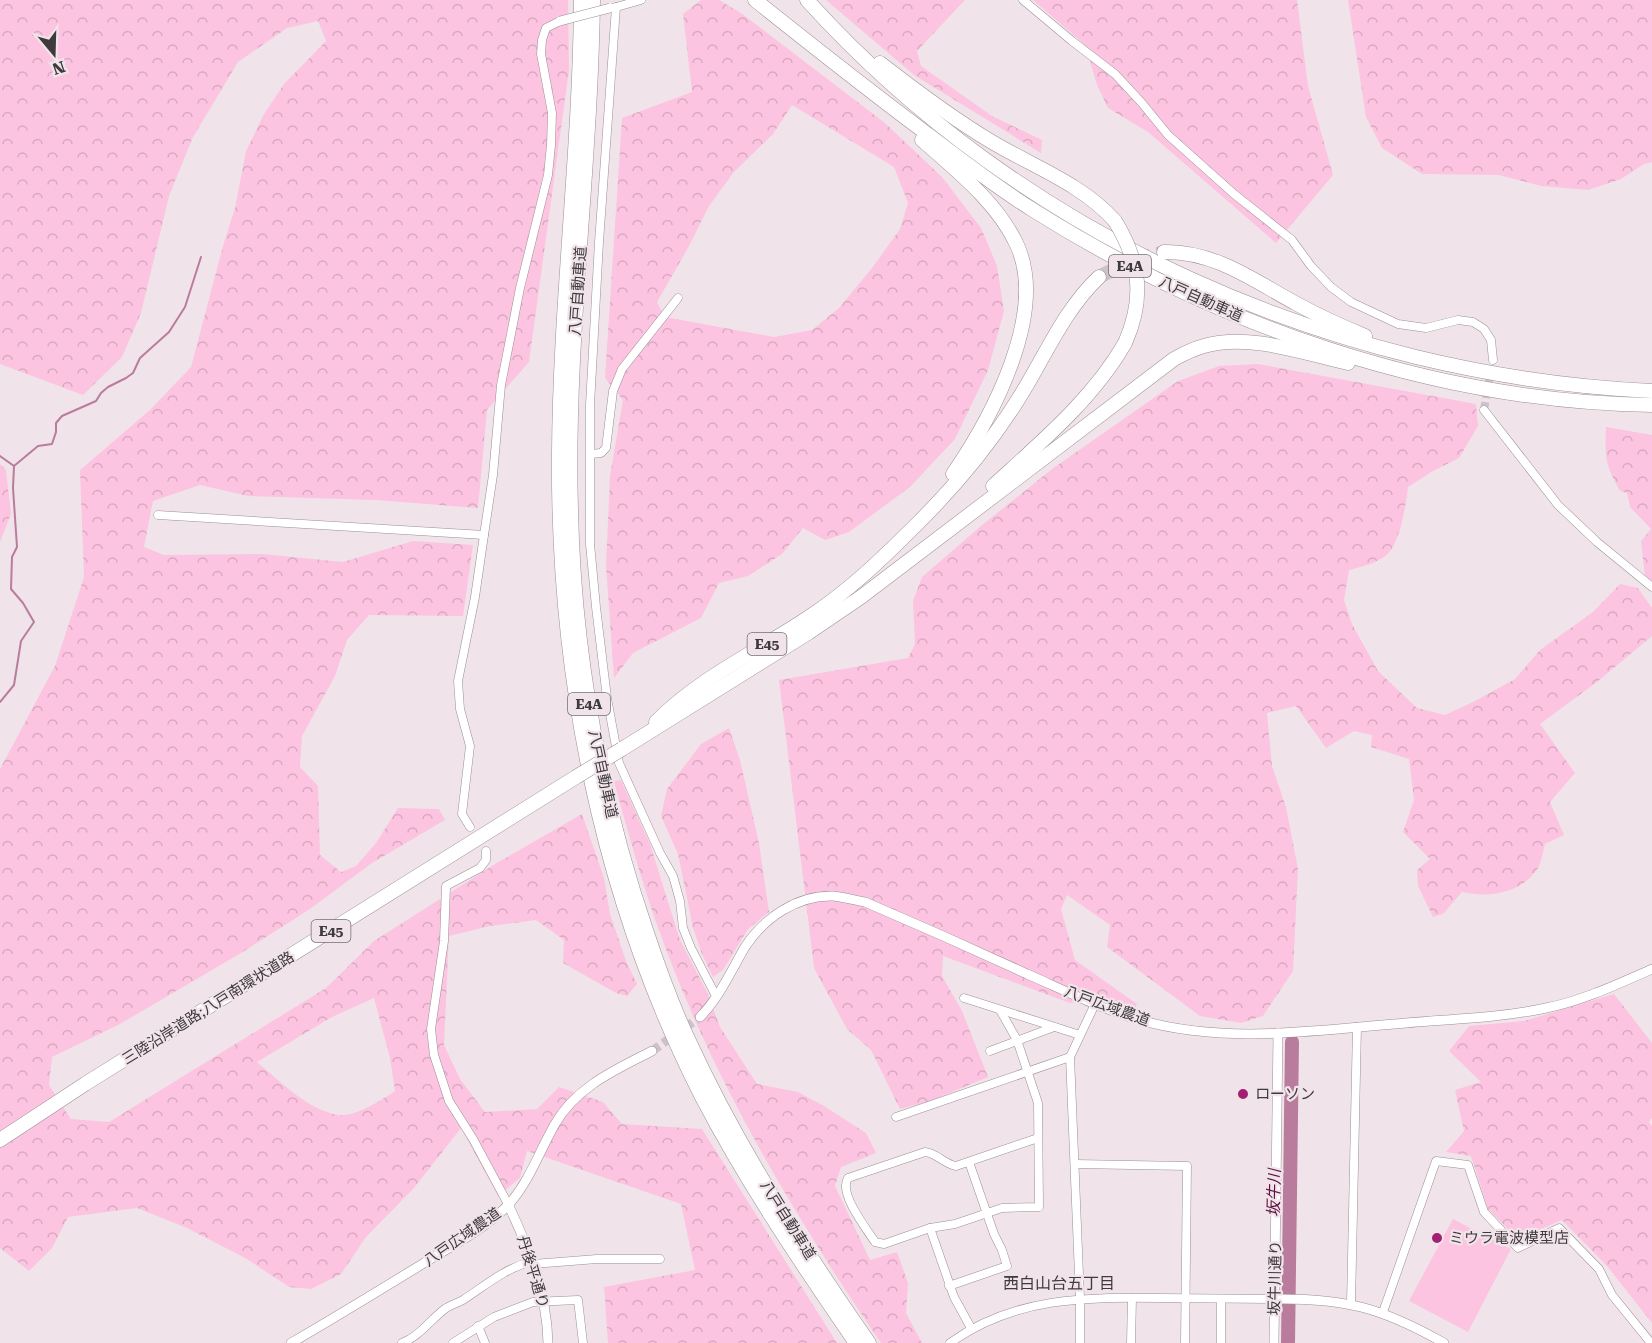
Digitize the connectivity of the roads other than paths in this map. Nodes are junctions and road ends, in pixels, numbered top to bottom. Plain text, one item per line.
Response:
1 (581, 0) edge
2 (593, 0) edge
3 (641, 0) edge
4 (755, 0) edge
5 (808, 0) edge
6 (1023, 0) edge
7 (613, 8) junction
8 (560, 21) joint
9 (842, 69) junction
10 (1164, 252) tunnel mouth
11 (1099, 278) tunnel mouth
12 (678, 298) dead end
13 (1493, 360) tunnel mouth
14 (1458, 366) junction
15 (1459, 384) junction
16 (1652, 391) edge
17 (1652, 405) edge
18 (1484, 410) dead end
19 (591, 454) junction
20 (158, 515) dead end
21 (484, 535) junction
22 (900, 540) junction
23 (906, 562) junction
24 (1652, 586) edge
25 (626, 746) junction
26 (470, 827) dead end
27 (486, 851) dead end
28 (1652, 969) edge
29 (716, 996) junction
30 (963, 998) dead end
31 (1095, 1004) junction
32 (1000, 1010) junction
33 (700, 1017) tunnel mouth
34 (1054, 1027) junction
35 (1357, 1027) junction
36 (1278, 1033) junction
37 (1080, 1035) junction
38 (1017, 1040) junction
39 (652, 1051) tunnel mouth
40 (990, 1051) dead end
41 (1070, 1057) junction
42 (1028, 1071) junction
43 (896, 1118) dead end
44 (1038, 1138) junction
45 (0, 1140) edge
46 (969, 1162) junction
47 (1075, 1164) junction
48 (508, 1204) junction
49 (987, 1213) junction
50 (930, 1228) junction
51 (660, 1259) dead end
52 (533, 1262) junction
53 (950, 1286) junction
54 (1132, 1298) junction
55 (1185, 1298) junction
56 (1080, 1299) junction
57 (1221, 1299) junction
58 (1277, 1299) junction
59 (544, 1300) junction
60 (1352, 1304) junction
61 (1383, 1312) junction
62 (478, 1326) junction
63 (971, 1328) junction
64 (291, 1343) edge
65 (402, 1343) edge
66 (453, 1343) edge
67 (485, 1343) edge
68 (548, 1343) edge
69 (583, 1343) edge
70 (856, 1343) edge
71 (869, 1343) edge
72 (950, 1343) edge
73 (1080, 1343) edge
74 (1131, 1343) edge
75 (1185, 1343) edge
76 (1221, 1343) edge
77 (1274, 1343) edge
78 (1444, 1343) edge
79 (1651, 1343) edge

1 - 70 highway, 八戸自動車道 / E4A
2 - 71 highway, 八戸自動車道 / E4A
3 - 7 street
4 - 9 highway, 八戸自動車道 / E4A
5 - 14 highway, 八戸自動車道 / E4A
5 - 23 highway, bridge
6 - 13 street
7 - 8 street, bridge
7 - 19 street
8 - 21 street
9 - 15 highway, 八戸自動車道 / E4A
9 - 22 highway
10 - 14 highway
11 - 22 highway
12 - 19 street
14 - 16 highway, 八戸自動車道 / E4A
15 - 17 highway, 八戸自動車道 / E4A
15 - 23 highway
18 - 24 street
19 - 29 street
20 - 21 street
21 - 26 street
22 - 25 highway, 三陸沿岸道路;八戸南環状道路 / E45
23 - 25 highway, 三陸沿岸道路;八戸南環状道路 / E45
25 - 45 highway, 三陸沿岸道路;八戸南環状道路 / E45, bridge
27 - 48 street
28 - 35 street, 八戸広域農道
29 - 31 street, 八戸広域農道
29 - 33 street, 八戸広域農道
30 - 32 street
31 - 36 street, 八戸広域農道
31 - 37 street
32 - 34 street
32 - 38 street
34 - 37 street
34 - 38 street
35 - 36 street, 八戸広域農道
35 - 60 street
36 - 58 street, 坂牛川通り
37 - 41 street
38 - 40 street
38 - 42 street
39 - 48 street, 八戸広域農道
41 - 42 street
41 - 47 street
42 - 43 street
42 - 44 street
44 - 46 street
44 - 49 street
46 - 49 street
46 - 50 street
47 - 55 street
47 - 56 street
48 - 52 street, 丹後平通り
48 - 64 street, 八戸広域農道
49 - 50 street
49 - 53 street
50 - 53 street
51 - 52 street
52 - 59 street, 丹後平通り
52 - 65 street
53 - 63 street
54 - 55 street
54 - 56 street
54 - 74 street
55 - 57 street
55 - 75 street
56 - 63 street
56 - 73 street
57 - 58 street
57 - 76 street
58 - 60 street
58 - 77 street, 坂牛川通り
59 - 62 street
59 - 68 street, 丹後平通り
59 - 69 street
60 - 61 street
61 - 78 street
61 - 79 street
62 - 66 street
62 - 67 street
63 - 72 street

